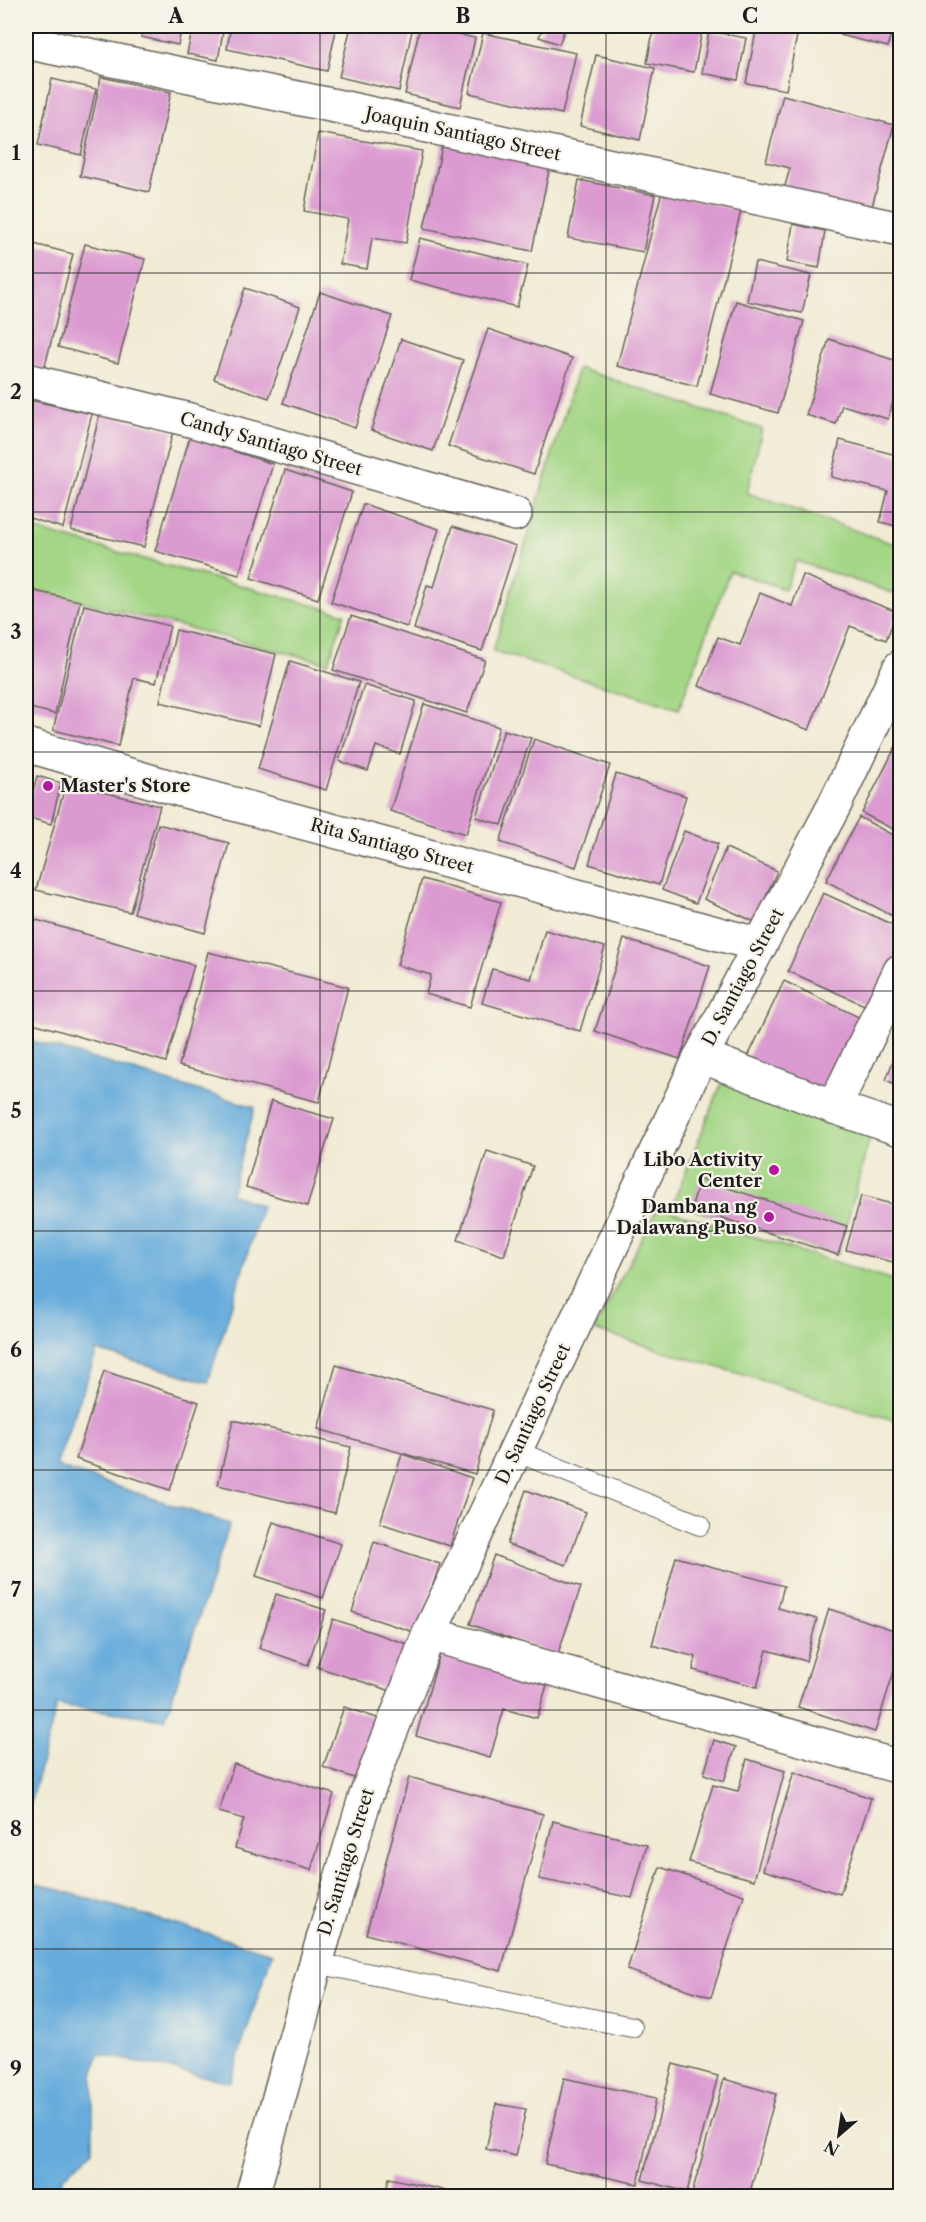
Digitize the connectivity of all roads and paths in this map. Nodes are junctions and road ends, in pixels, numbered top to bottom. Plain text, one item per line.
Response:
1 (26, 42) edge
2 (900, 229) edge
3 (26, 380) edge
4 (515, 514) dead end
5 (900, 667) edge
6 (26, 745) edge
7 (760, 945) junction
8 (900, 971) edge
9 (701, 1056) junction
10 (834, 1107) junction
11 (900, 1129) edge
12 (515, 1451) junction
13 (700, 1525) dead end
14 (429, 1634) junction
15 (900, 1767) edge
16 (316, 1963) junction
17 (632, 2027) dead end
18 (252, 2196) edge

1 - 2 street, Joaquin Santiago Street
3 - 4 street, Candy Santiago Street
5 - 7 street, D. Santiago Street
6 - 7 street, Rita Santiago Street
7 - 9 street, D. Santiago Street
8 - 10 street
9 - 10 street
9 - 12 street, D. Santiago Street
10 - 11 street
12 - 13 lane
12 - 14 street, D. Santiago Street
14 - 15 street
14 - 16 street, D. Santiago Street
16 - 17 lane
16 - 18 street, D. Santiago Street

